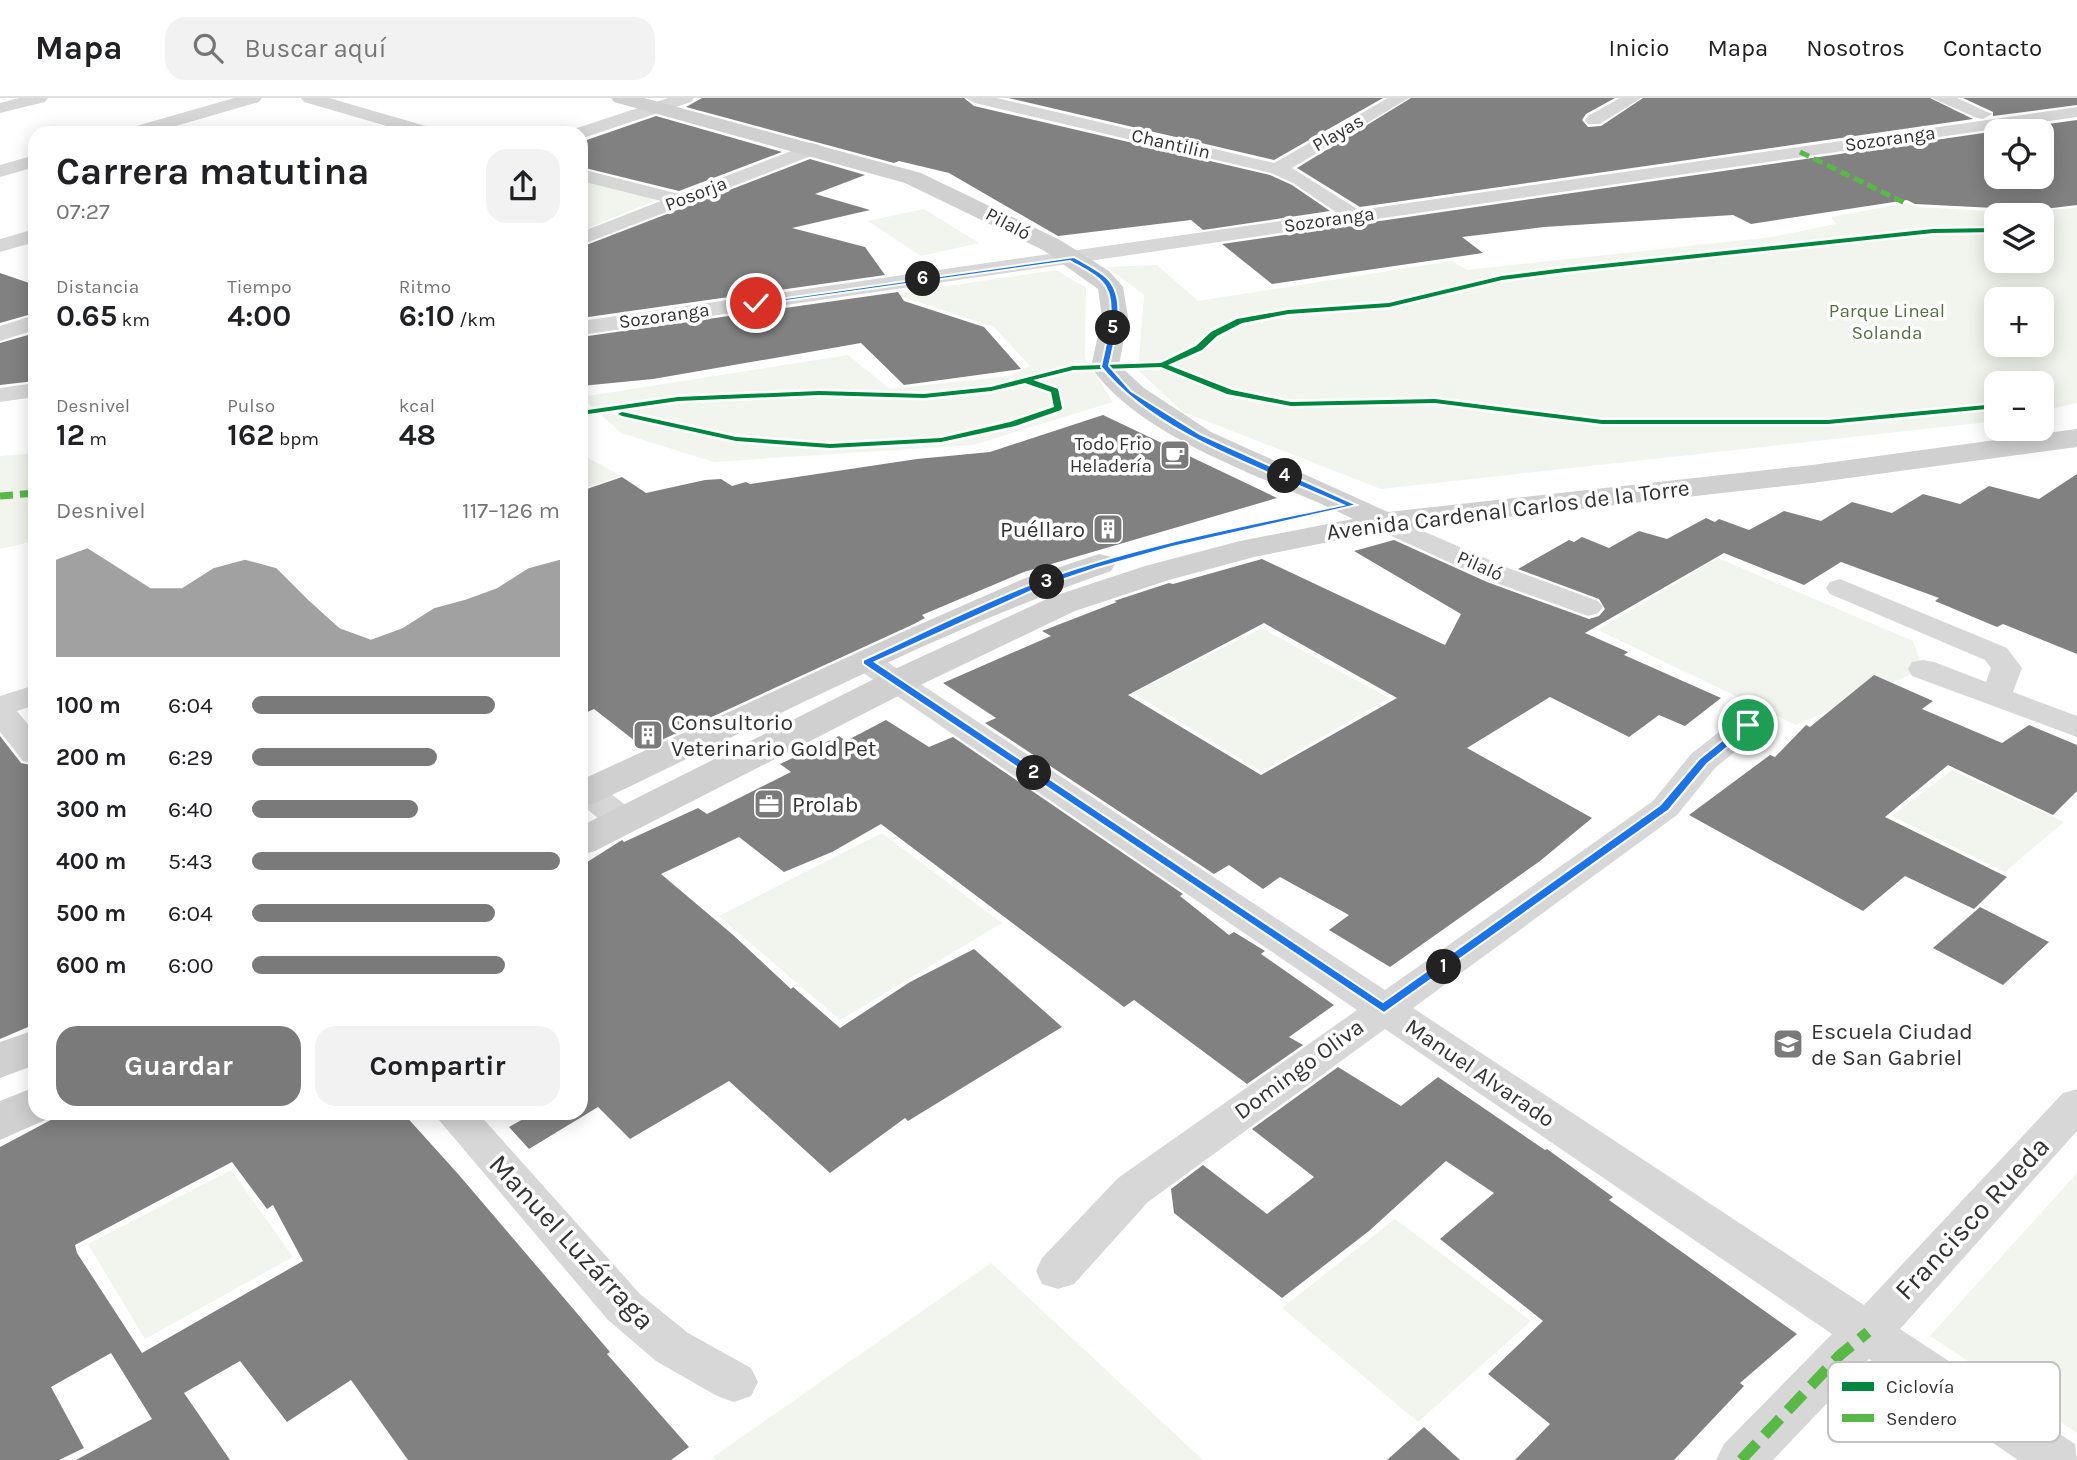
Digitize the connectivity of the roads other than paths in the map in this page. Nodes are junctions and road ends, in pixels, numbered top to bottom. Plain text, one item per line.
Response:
1 (39, 98) edge
2 (253, 98) edge
3 (310, 98) edge
4 (621, 98) edge
5 (685, 98) edge
6 (975, 98) edge
7 (1400, 98) edge
8 (1632, 98) edge
9 (1941, 98) edge
10 (2077, 101) edge
11 (658, 107) junction
12 (0, 108) edge
13 (2077, 112) edge
14 (1983, 114) junction
15 (1594, 120) dead end
16 (390, 121) junction
17 (156, 126) edge
18 (375, 126) edge
19 (407, 126) edge
20 (588, 130) edge
21 (812, 149) junction
22 (28, 163) edge
23 (1277, 169) junction
24 (0, 171) edge
25 (588, 177) edge
26 (680, 201) junction
27 (1348, 211) junction
28 (588, 236) edge
29 (28, 237) edge
30 (0, 246) edge
31 (1063, 253) junction
32 (840, 285) junction
33 (588, 313) edge
34 (28, 325) edge
35 (588, 327) edge
36 (28, 333) edge
37 (0, 335) edge
38 (28, 391) edge
39 (0, 395) edge
40 (2077, 419) edge
41 (2054, 424) edge
42 (1984, 434) edge
43 (2077, 438) edge
44 (1353, 505) junction
45 (1384, 522) junction
46 (1840, 588) dead end
47 (1588, 607) dead end
48 (1923, 669) dead end
49 (882, 672) junction
50 (1996, 695) junction
51 (28, 697) edge
52 (0, 709) edge
53 (1748, 725) dead end
54 (2077, 727) edge
55 (28, 745) edge
56 (588, 789) edge
57 (588, 795) edge
58 (624, 821) junction
59 (588, 839) edge
60 (1384, 1008) junction
61 (28, 1049) edge
62 (0, 1061) edge
63 (2077, 1104) edge
64 (28, 1108) edge
65 (460, 1120) edge
66 (0, 1122) edge
67 (1058, 1271) dead end
68 (1868, 1332) junction
69 (1833, 1362) edge
70 (1913, 1362) edge
71 (1828, 1367) edge
72 (734, 1382) dead end
73 (2031, 1442) edge
74 (1741, 1460) edge
75 (2058, 1460) edge

1 - 12 street
2 - 17 street
3 - 16 street
4 - 11 street, Pilaló
5 - 11 street
6 - 23 street, Chantilin
7 - 23 street, Playas
8 - 15 street
9 - 14 street
10 - 14 street, Sozoranga
11 - 20 street
11 - 21 street, Pilaló
13 - 27 street, Sozoranga
14 - 27 street, Sozoranga
16 - 18 street
16 - 19 street
21 - 26 street, Posorja
21 - 31 street, Pilaló
22 - 24 street
23 - 27 street, Chantilin
25 - 26 street
26 - 28 street, Posorja
27 - 31 street, Sozoranga
29 - 30 street
31 - 32 street, Sozoranga
31 - 44 street, Pilaló
32 - 33 street, Sozoranga
32 - 35 street, Sozoranga
34 - 37 street
36 - 37 street
38 - 39 street
40 - 41 street
42 - 44 street, Avenida Cardenal Carlos de la Torre
43 - 45 street, Avenida Cardenal Carlos de la Torre
44 - 45 street, Pilaló
44 - 49 street, Avenida Cardenal Carlos de la Torre
45 - 47 street, Pilaló
45 - 49 street, Avenida Cardenal Carlos de la Torre
46 - 50 street
48 - 50 street
49 - 56 street, Avenida Cardenal Carlos de la Torre
49 - 58 street, Avenida Cardenal Carlos de la Torre
49 - 60 street, Manuel Alvarado
50 - 54 street
51 - 52 street
52 - 55 street
53 - 60 street, Domingo Oliva
57 - 58 street
58 - 59 street, Avenida Cardenal Carlos de la Torre
60 - 67 street, Domingo Oliva
60 - 68 street, Manuel Alvarado
61 - 62 street
63 - 68 street, Francisco Rueda
64 - 66 street
65 - 72 street, Manuel Luzárraga
68 - 69 street, Francisco Rueda
68 - 70 street, Manuel Alvarado
71 - 74 street, Francisco Rueda
73 - 75 street, Manuel Alvarado

